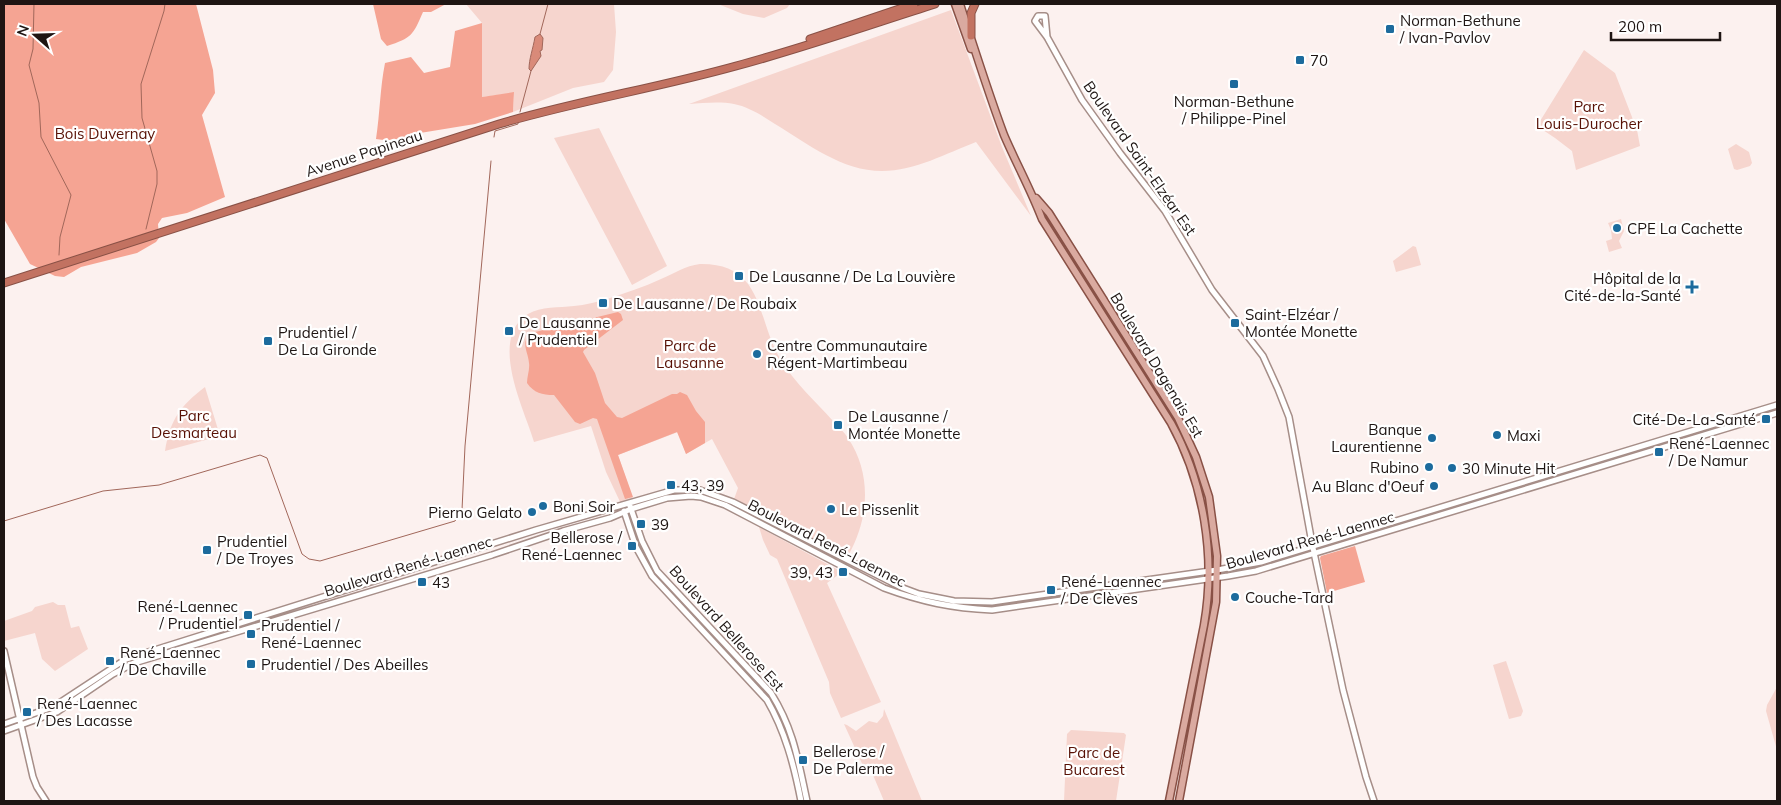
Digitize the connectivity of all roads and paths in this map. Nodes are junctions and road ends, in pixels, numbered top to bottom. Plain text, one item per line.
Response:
1 (914, 4) edge
2 (935, 4) edge
3 (954, 4) edge
4 (960, 4) edge
5 (975, 4) edge
6 (971, 36) junction
7 (1046, 37) dead end
8 (737, 66) junction
9 (984, 77) junction
10 (1033, 196) junction
11 (4, 283) edge
12 (1777, 405) edge
13 (1777, 412) edge
14 (622, 506) junction
15 (630, 506) junction
16 (624, 513) junction
17 (1313, 546) junction
18 (1315, 554) junction
19 (1208, 572) junction
20 (1217, 574) junction
21 (1208, 579) junction
22 (4, 651) edge
23 (20, 718) junction
24 (4, 724) edge
25 (22, 725) junction
26 (4, 731) edge
27 (46, 801) edge
28 (801, 801) edge
29 (807, 801) edge
30 (1169, 801) edge
31 (1179, 801) edge
32 (1374, 801) edge

1 - 8 highway, Avenue Papineau
2 - 8 highway, Avenue Papineau
3 - 9 main road, Boulevard Dagenais Est
4 - 6 main road, Boulevard Dagenais Est
5 - 6 highway
6 - 9 main road, Boulevard Dagenais Est
7 - 17 street, Boulevard Saint-Elzéar Est
8 - 11 highway, Avenue Papineau
9 - 10 main road, Boulevard Dagenais Est
10 - 19 main road, Boulevard Dagenais Est
10 - 20 main road, Boulevard Dagenais Est
12 - 17 street, Boulevard René-Laennec
13 - 18 street, Boulevard René-Laennec
14 - 15 street, Boulevard René-Laennec
14 - 16 street, Boulevard Bellerose Est
14 - 23 street, Boulevard René-Laennec
15 - 16 street, Boulevard René-Laennec
15 - 19 street, Boulevard René-Laennec
15 - 21 street, Boulevard René-Laennec
15 - 29 street, Boulevard Bellerose Est
16 - 25 street, Boulevard René-Laennec
16 - 28 street, Boulevard Bellerose Est
17 - 18 street, Boulevard Saint-Elzéar Est
17 - 20 street, Boulevard René-Laennec
18 - 20 street, Boulevard René-Laennec
18 - 32 street, Boulevard Saint-Elzéar Est
19 - 20 street, Boulevard René-Laennec
19 - 21 main road, Boulevard Dagenais Est
20 - 21 street, Boulevard René-Laennec
20 - 31 main road, Boulevard Dagenais Est
21 - 30 main road, Boulevard Dagenais Est
22 - 23 street
23 - 24 street, Boulevard René-Laennec
23 - 25 street
25 - 26 street, Boulevard René-Laennec
25 - 27 street

